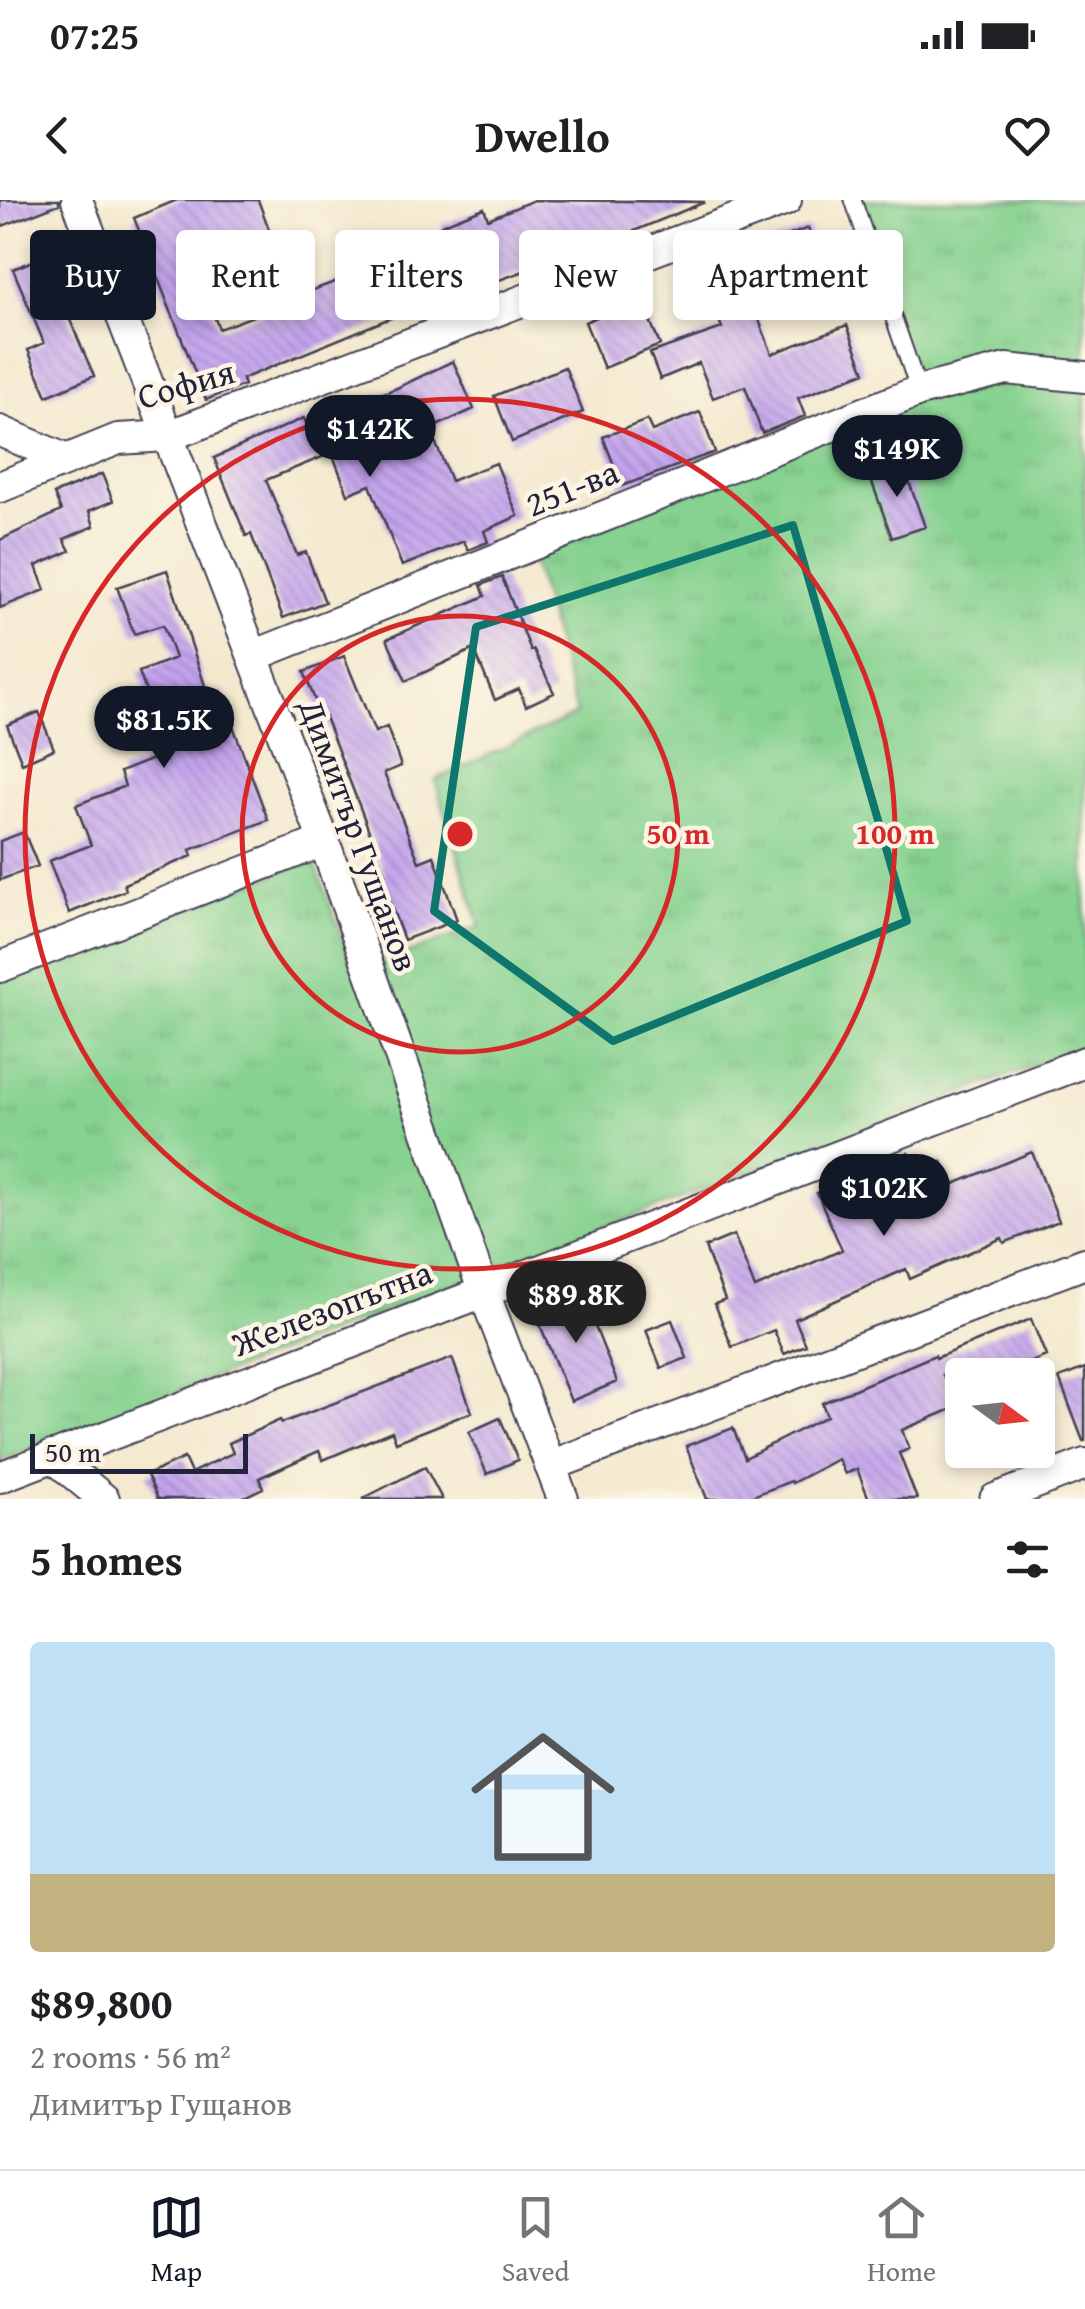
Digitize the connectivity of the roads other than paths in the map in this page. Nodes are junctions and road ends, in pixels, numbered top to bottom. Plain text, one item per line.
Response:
1 (77, 200) edge
2 (786, 200) edge
3 (853, 200) edge
4 (1085, 377) edge
5 (918, 391) junction
6 (0, 431) edge
7 (168, 436) junction
8 (67, 460) junction
9 (0, 487) edge
10 (253, 656) junction
11 (324, 841) junction
12 (0, 967) edge
13 (1085, 1062) edge
14 (1085, 1263) edge
15 (483, 1290) junction
16 (52, 1456) junction
17 (1085, 1464) edge
18 (550, 1466) junction
19 (0, 1476) edge
20 (104, 1499) edge
21 (563, 1499) edge
22 (995, 1499) edge

1 - 7 street, Димитър Гущанов
2 - 7 street, София
3 - 5 lane
4 - 5 street, 251-ва
5 - 10 street, 251-ва
6 - 8 street
7 - 8 street, София
7 - 10 street, Димитър Гущанов
8 - 9 street, София
10 - 11 street, Димитър Гущанов
11 - 12 street
11 - 15 street, Димитър Гущанов
13 - 15 street, Железопътна
14 - 18 street
15 - 16 street, Железопътна
15 - 18 street, Димитър Гущанов
16 - 19 street, Железопътна
16 - 20 street
17 - 22 street
18 - 21 street, Димитър Гущанов

